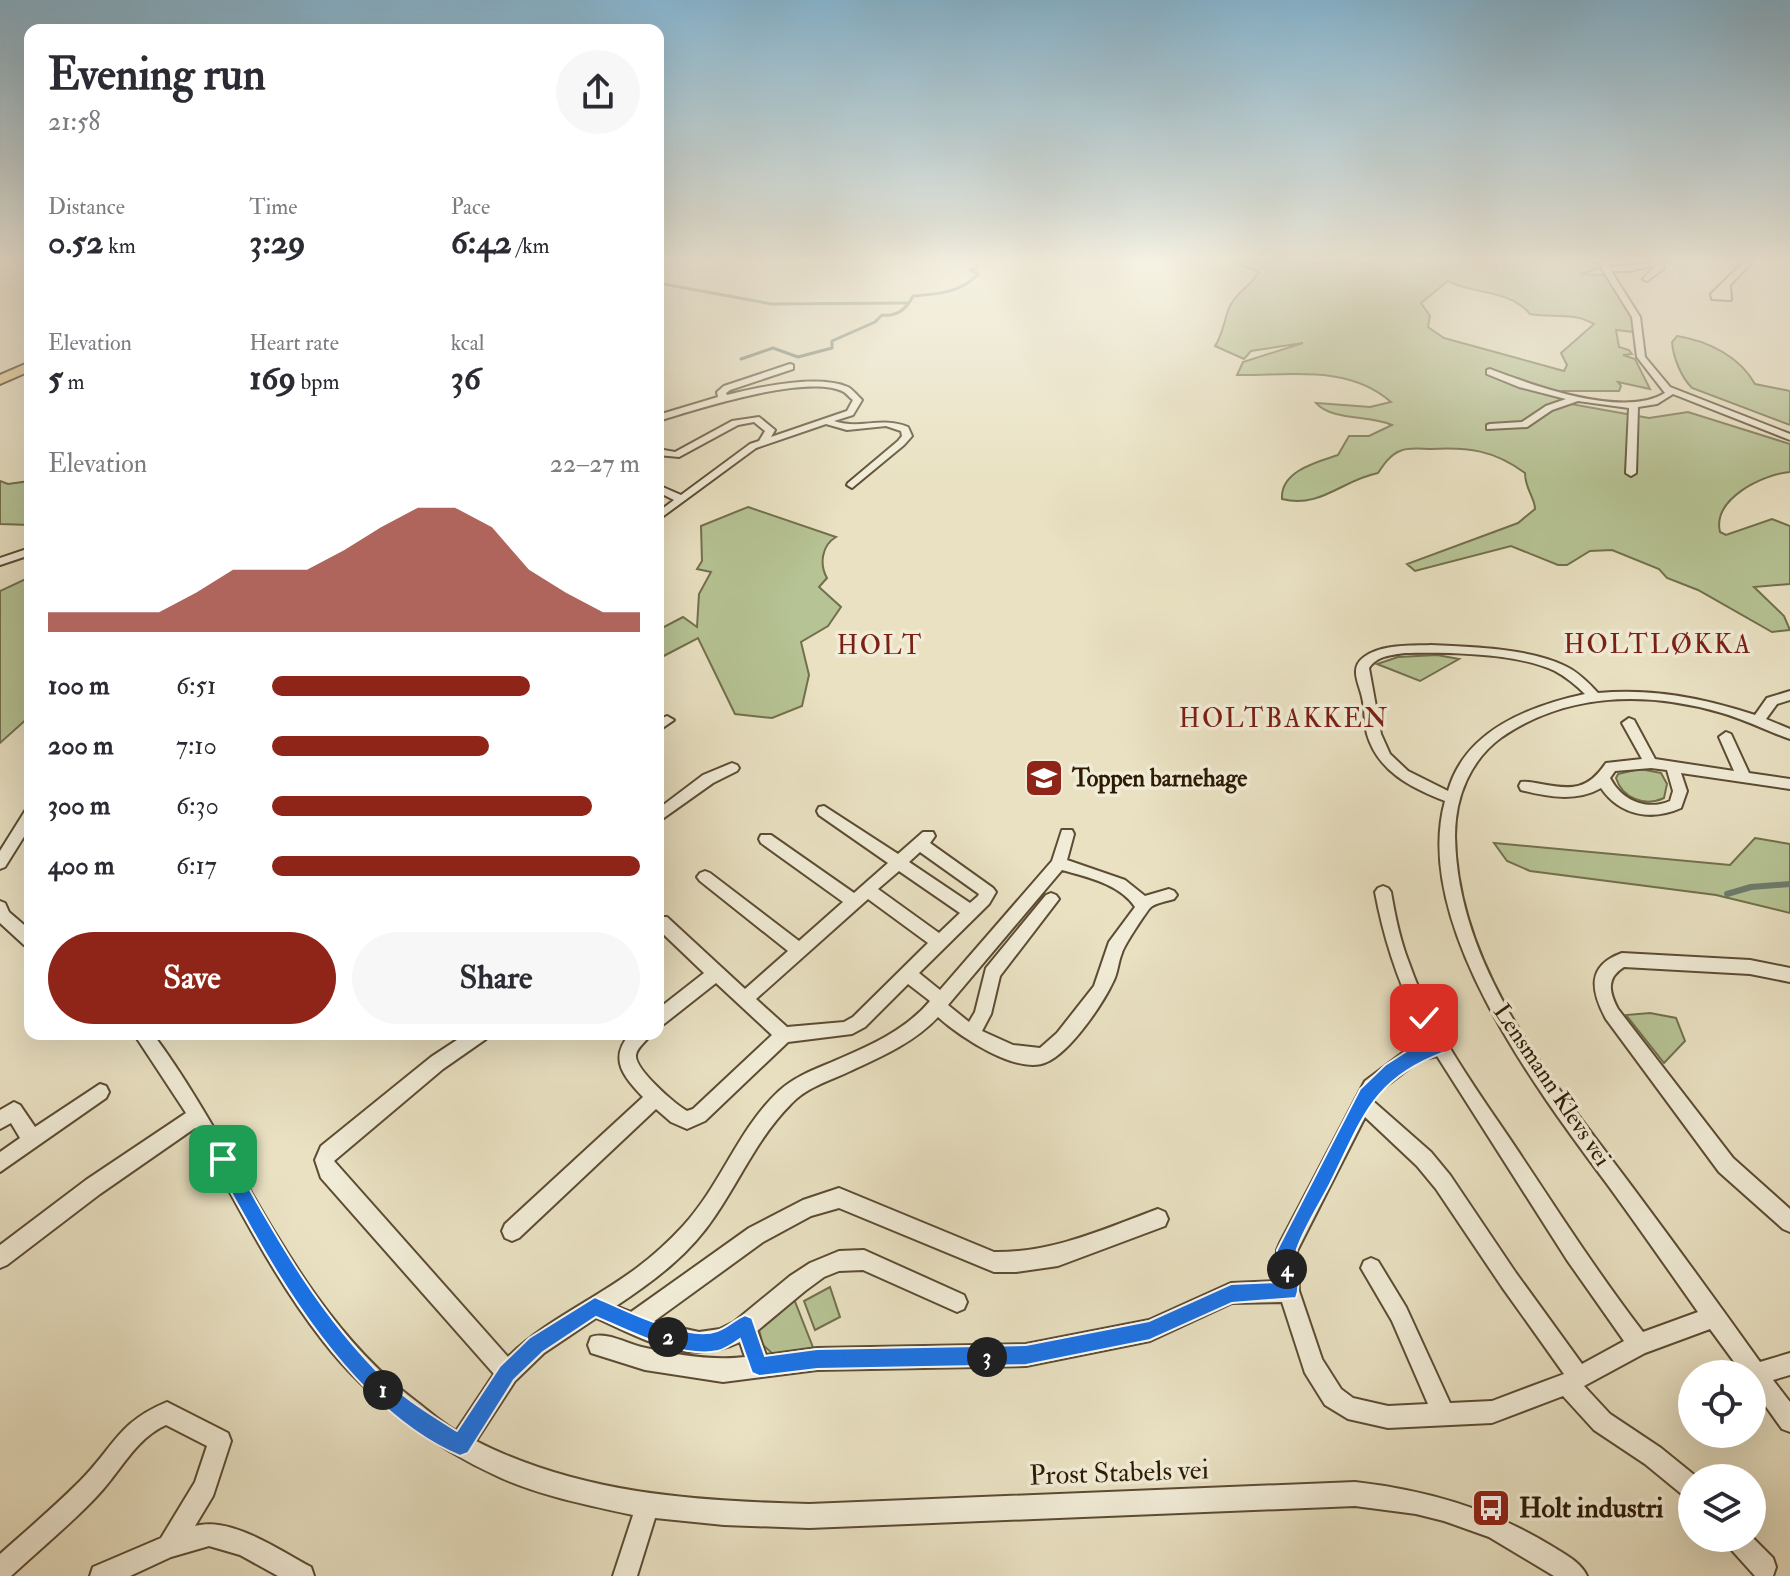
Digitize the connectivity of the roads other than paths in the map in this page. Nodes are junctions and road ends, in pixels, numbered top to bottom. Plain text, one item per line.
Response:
1 (1638, 336) edge
2 (790, 367) dead end
3 (24, 369) edge
4 (1490, 372) dead end
5 (0, 380) edge
6 (1670, 390) junction
7 (723, 398) junction
8 (1580, 398) junction
9 (1634, 405) junction
10 (664, 415) edge
11 (828, 422) junction
12 (1490, 427) dead end
13 (1790, 437) edge
14 (764, 441) junction
15 (664, 453) edge
16 (1631, 473) dead end
17 (852, 485) dead end
18 (664, 491) edge
19 (681, 499) junction
20 (664, 512) edge
21 (24, 553) edge
22 (0, 562) edge
23 (1790, 695) edge
24 (1594, 696) junction
25 (1757, 721) junction
26 (1629, 723) dead end
27 (1790, 734) edge
28 (1726, 737) dead end
29 (1651, 763) junction
30 (732, 768) dead end
31 (1673, 768) junction
32 (1744, 777) junction
33 (1603, 778) junction
34 (1790, 784) edge
35 (1526, 786) dead end
36 (1450, 797) junction
37 (824, 811) dead end
38 (664, 812) edge
39 (24, 825) edge
40 (1067, 834) dead end
41 (766, 839) dead end
42 (900, 862) junction
43 (0, 863) edge
44 (1059, 863) junction
45 (705, 877) dead end
46 (868, 890) junction
47 (1383, 892) dead end
48 (1169, 895) dead end
49 (1051, 899) dead end
50 (855, 902) junction
51 (1143, 903) junction
52 (1, 912) edge
53 (971, 912) junction
54 (664, 925) edge
55 (24, 934) edge
56 (940, 943) junction
57 (800, 951) junction
58 (716, 973) junction
59 (907, 974) junction
60 (1790, 975) edge
61 (745, 999) junction
62 (939, 1003) junction
63 (664, 1014) edge
64 (972, 1033) junction
65 (784, 1035) junction
66 (147, 1040) edge
67 (472, 1040) edge
68 (636, 1040) edge
69 (1439, 1047) junction
70 (100, 1092) dead end
71 (657, 1096) junction
72 (1362, 1102) junction
73 (197, 1116) junction
74 (0, 1120) edge
75 (32, 1140) junction
76 (0, 1163) edge
77 (1158, 1219) dead end
78 (1790, 1222) edge
79 (512, 1231) dead end
80 (0, 1258) edge
81 (1371, 1268) dead end
82 (1289, 1291) junction
83 (957, 1302) dead end
84 (595, 1307) junction
85 (1714, 1317) junction
86 (631, 1324) junction
87 (745, 1325) junction
88 (1639, 1344) junction
89 (599, 1345) dead end
90 (1745, 1360) edge
91 (1790, 1364) edge
92 (759, 1366) junction
93 (1766, 1371) edge
94 (507, 1373) junction
95 (1573, 1380) junction
96 (1766, 1389) edge
97 (1444, 1414) junction
98 (1790, 1421) edge
99 (460, 1445) junction
100 (1678, 1478) edge
101 (647, 1507) junction
102 (169, 1546) junction
103 (1750, 1552) edge
104 (1764, 1567) dead end
105 (0, 1570) edge
106 (102, 1576) edge
107 (302, 1576) edge
108 (625, 1576) edge
109 (1575, 1576) edge

1 - 6 street
2 - 7 street
3 - 5 highway
4 - 8 street
6 - 9 street
6 - 13 street
7 - 10 street
7 - 11 street
8 - 9 street
8 - 12 street
9 - 16 street
11 - 14 street
11 - 17 street
14 - 15 street
14 - 19 street
18 - 19 street
19 - 20 street
21 - 22 street
23 - 25 street
24 - 25 street, Lensmann Klevs vei
24 - 36 street, Lensmann Klevs vei
24 - 36 street
25 - 27 street, Lensmann Klevs vei
26 - 29 street
28 - 32 street
29 - 31 street
29 - 33 street
30 - 38 street
31 - 32 street
31 - 33 street
32 - 34 street
33 - 35 street
36 - 85 street, Lensmann Klevs vei
37 - 42 street
39 - 43 street
40 - 44 street
41 - 50 street
42 - 46 street
42 - 53 street
42 - 53 street
44 - 51 street
44 - 62 street
45 - 57 street
46 - 50 street
46 - 56 street
47 - 69 street
48 - 51 street
49 - 64 street
50 - 57 street
51 - 64 street
52 - 55 street
53 - 56 street
54 - 58 street
56 - 59 street
57 - 61 street
58 - 61 street
58 - 63 street
59 - 62 street
59 - 65 street
60 - 78 street
61 - 65 street
62 - 64 street
62 - 84 street
65 - 71 street
66 - 73 street, Prost Stabels vei
67 - 94 street
68 - 71 street
69 - 72 street
69 - 88 street
70 - 75 street
71 - 79 street
72 - 82 street
72 - 95 street
73 - 80 street
73 - 99 street, Prost Stabels vei
74 - 75 street
75 - 76 street
77 - 86 street
81 - 97 street
82 - 92 street
82 - 97 street
83 - 87 street
84 - 86 street
84 - 94 street
85 - 88 street
85 - 90 street, Lensmann Klevs vei
86 - 87 street
87 - 92 street
88 - 95 street
89 - 92 street
91 - 93 street
94 - 99 street
95 - 97 street
95 - 100 street
96 - 98 street, Lensmann Klevs vei
99 - 101 street, Prost Stabels vei
101 - 108 street
101 - 109 street, Prost Stabels vei
102 - 105 street
102 - 106 street
102 - 107 street
103 - 104 street

